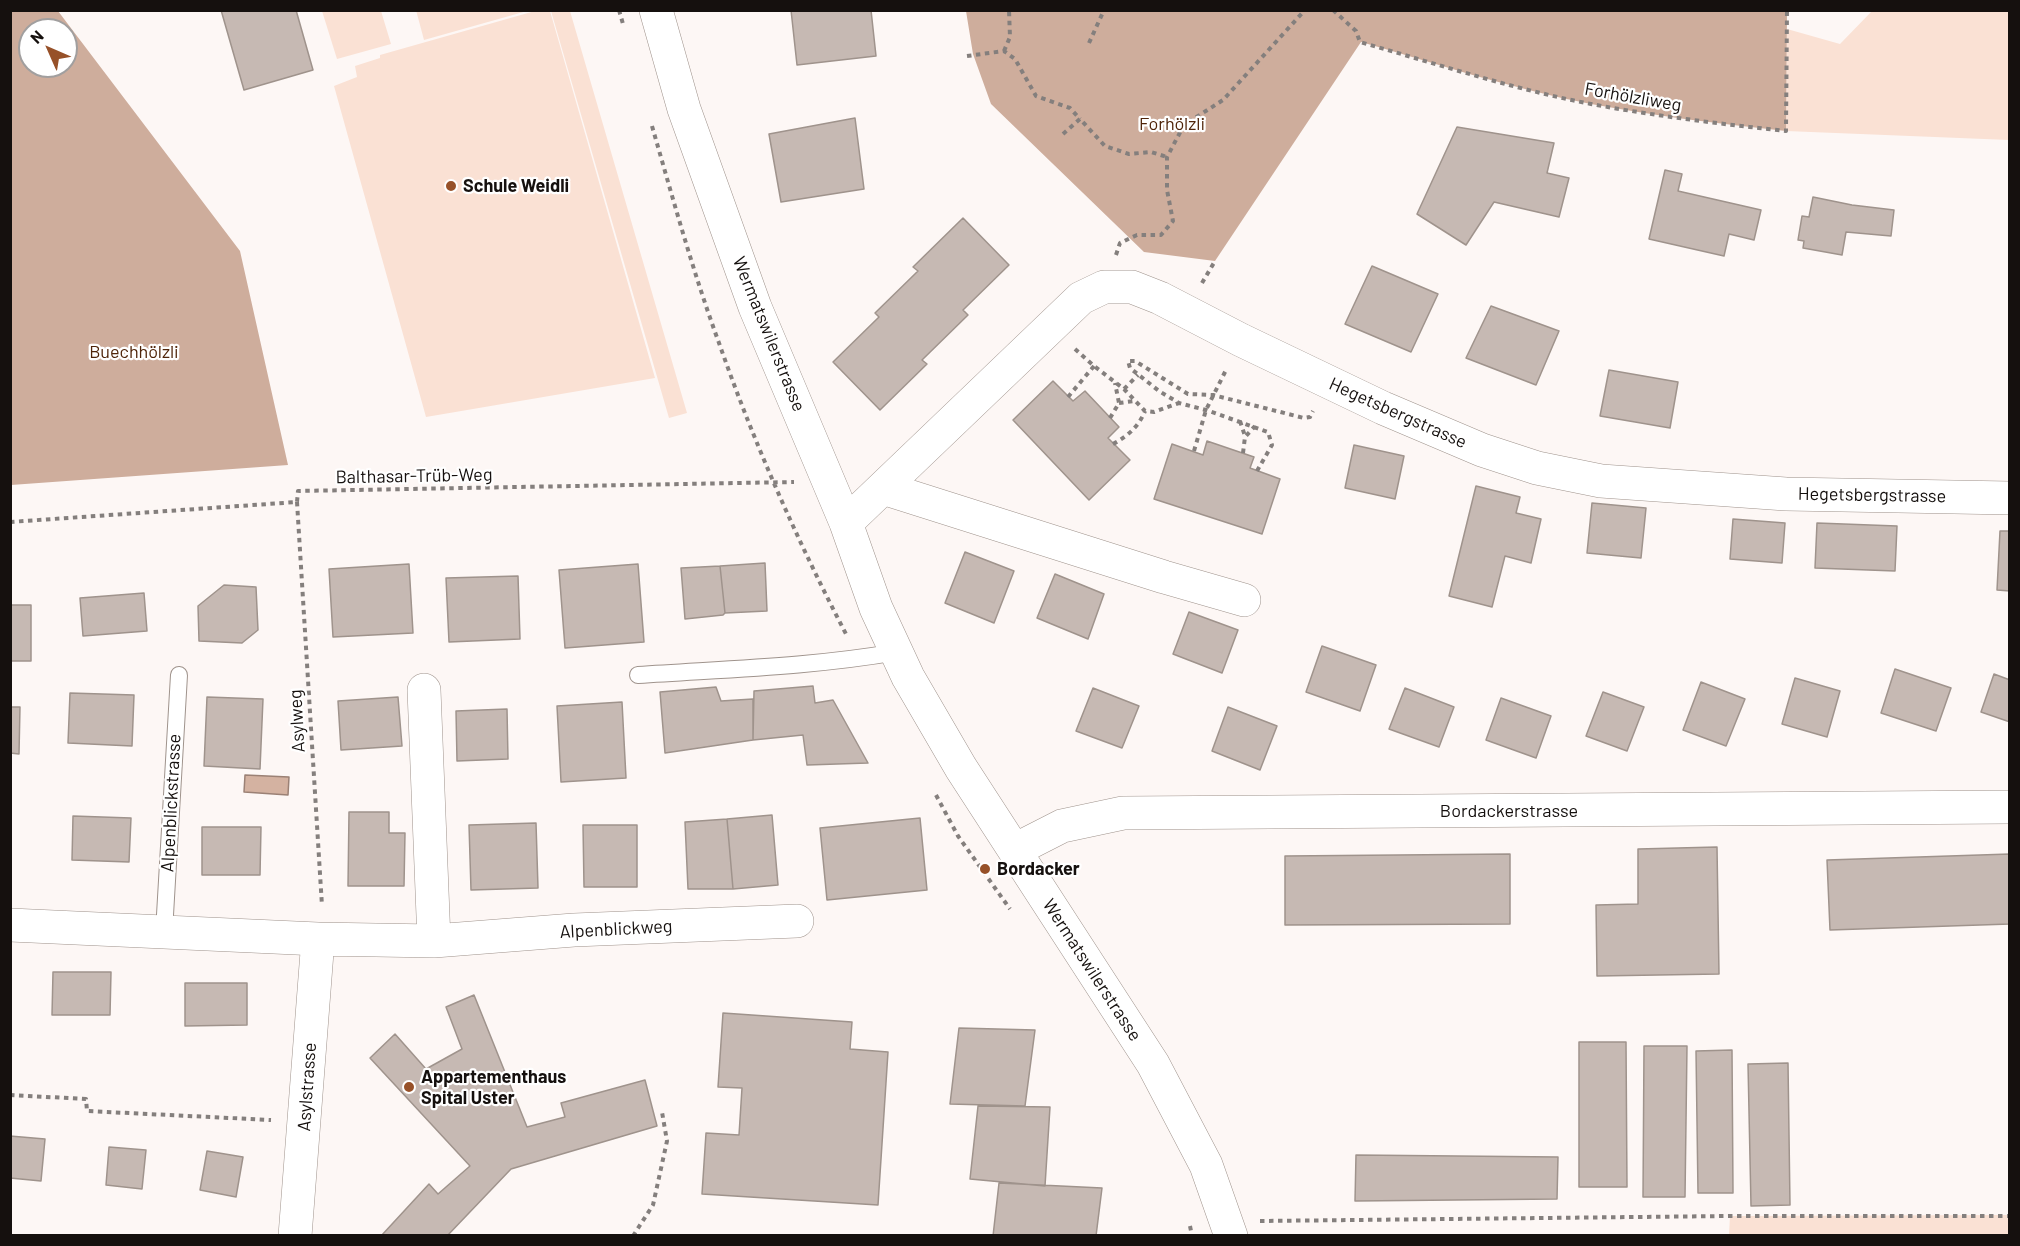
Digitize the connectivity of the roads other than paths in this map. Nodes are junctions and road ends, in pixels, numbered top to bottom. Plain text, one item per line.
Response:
1 (656, 10) edge
2 (883, 488) junction
3 (2010, 498) edge
4 (846, 523) junction
5 (1244, 600) dead end
6 (897, 652) junction
7 (179, 675) dead end
8 (638, 675) dead end
9 (424, 690) dead end
10 (2010, 807) edge
11 (1015, 850) junction
12 (797, 921) dead end
13 (10, 925) edge
14 (164, 932) junction
15 (320, 939) junction
16 (434, 941) junction
17 (1229, 1229) edge
18 (295, 1236) edge

1 - 4 street, Wermatswilerstrasse
2 - 3 street, Hegetsbergstrasse
2 - 4 street
2 - 5 street
4 - 6 street, Wermatswilerstrasse
6 - 8 lane
6 - 11 street, Wermatswilerstrasse
7 - 14 lane, Alpenblickstrasse
9 - 16 street
10 - 11 street, Bordackerstrasse
11 - 17 street, Wermatswilerstrasse
12 - 16 street, Alpenblickweg
13 - 14 street
14 - 15 street
15 - 16 street, Alpenblickweg
15 - 18 street, Asylstrasse

